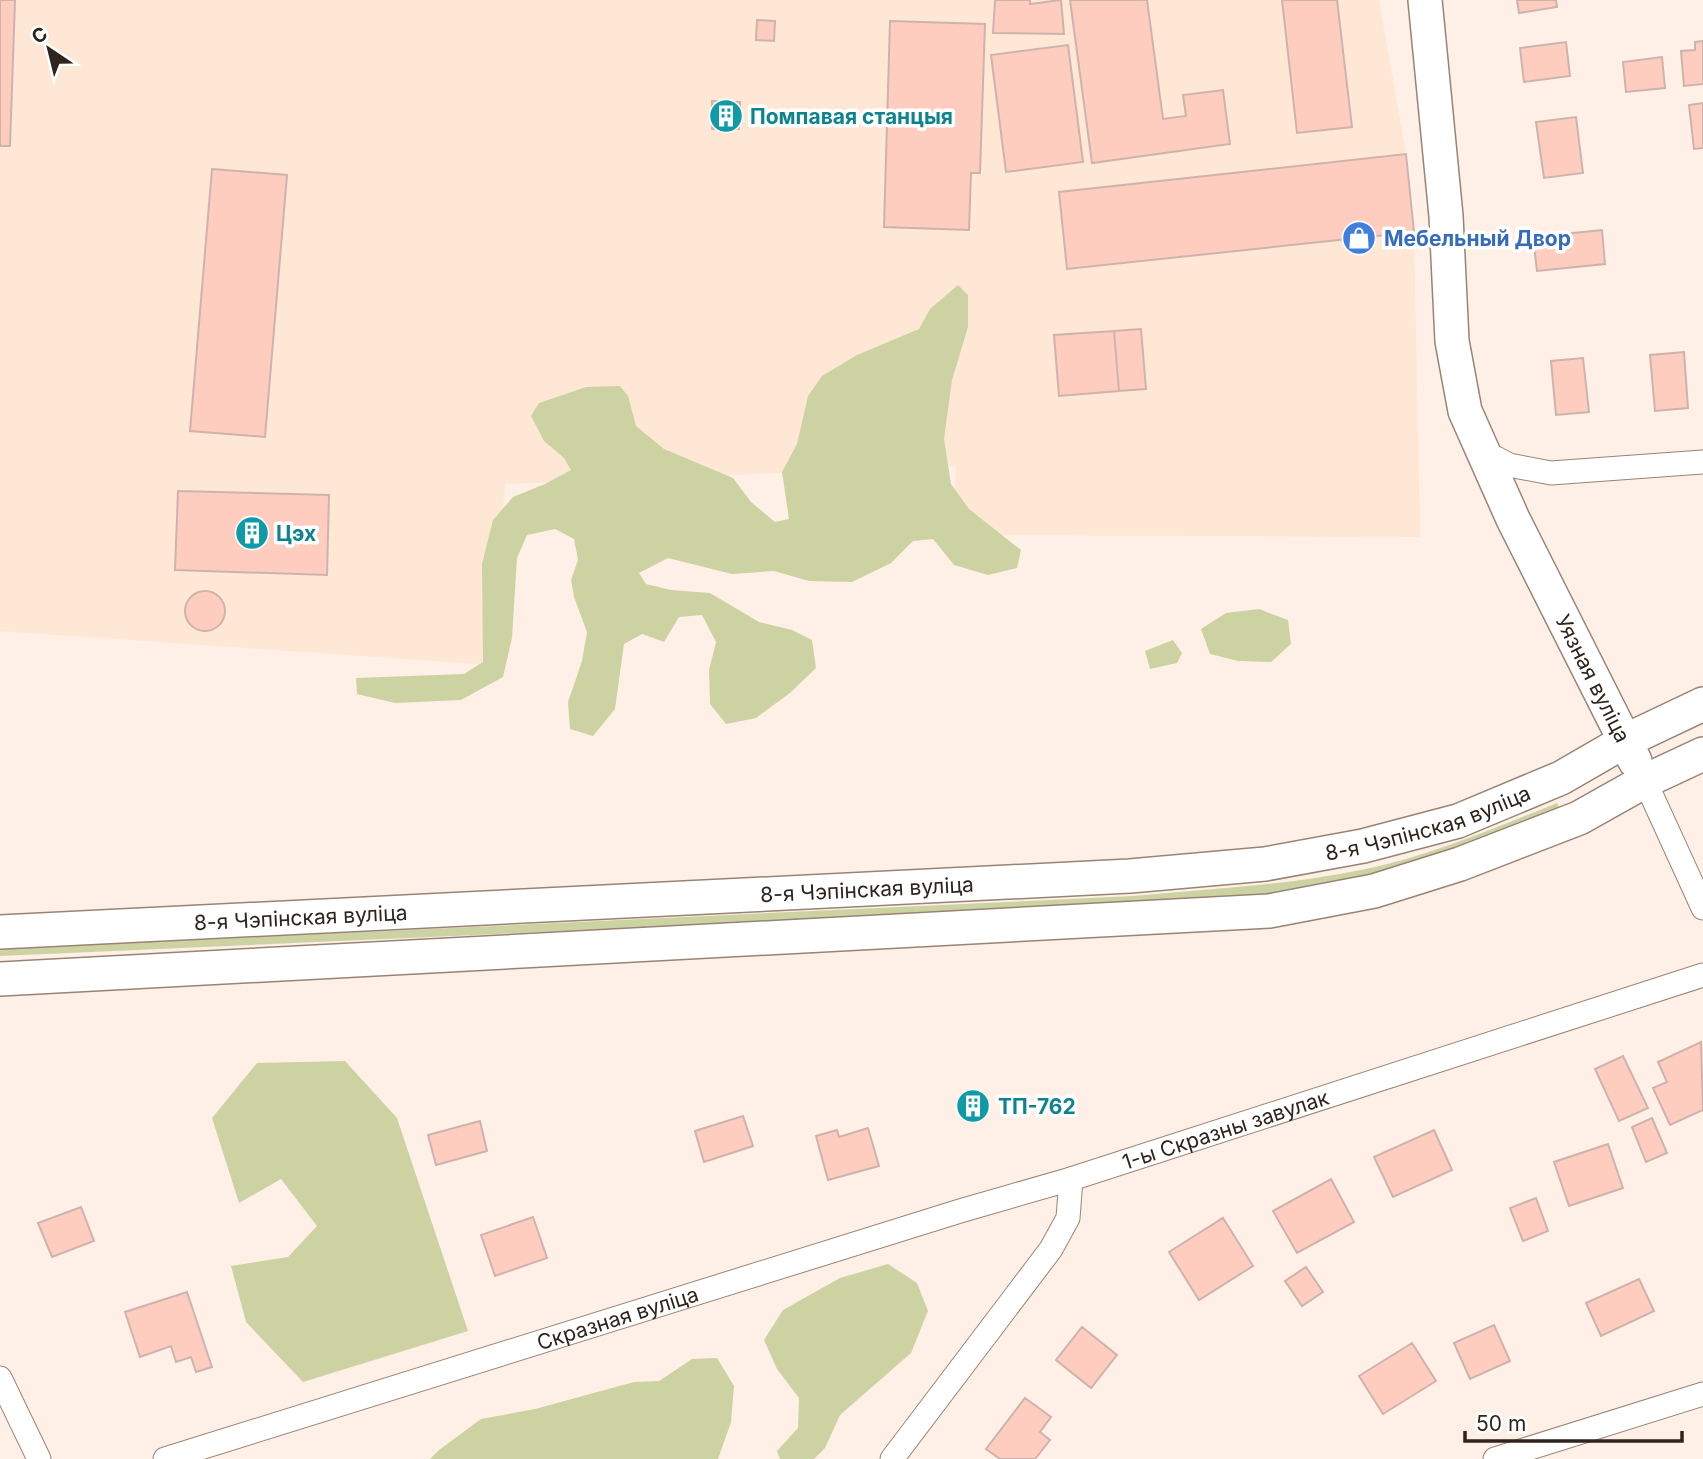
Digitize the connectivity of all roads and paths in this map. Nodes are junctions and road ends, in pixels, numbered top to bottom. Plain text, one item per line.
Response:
1 (1424, 0) edge
2 (1481, 450) junction
3 (1703, 462) edge
4 (1703, 704) edge
5 (1625, 741) junction
6 (1703, 754) edge
7 (1645, 781) junction
8 (1703, 908) edge
9 (0, 932) edge
10 (1703, 975) edge
11 (0, 979) edge
12 (1071, 1179) junction
13 (0, 1378) edge
14 (1703, 1394) edge
15 (39, 1459) edge
16 (165, 1459) edge
17 (892, 1459) edge
18 (1495, 1459) edge

1 - 2 main road, Уязная вуліца
2 - 3 street
2 - 5 main road, Уязная вуліца
4 - 5 main road, 8-я Чэпінская вуліца
5 - 7 main road, Уязная вуліца
5 - 9 main road, 8-я Чэпінская вуліца
6 - 7 main road, 8-я Чэпінская вуліца
7 - 8 street, Уязная вуліца
7 - 11 main road, 8-я Чэпінская вуліца
10 - 12 street, 1-ы Скразны завулак
12 - 16 street, Скразная вуліца
12 - 17 street
13 - 15 street
14 - 18 street

